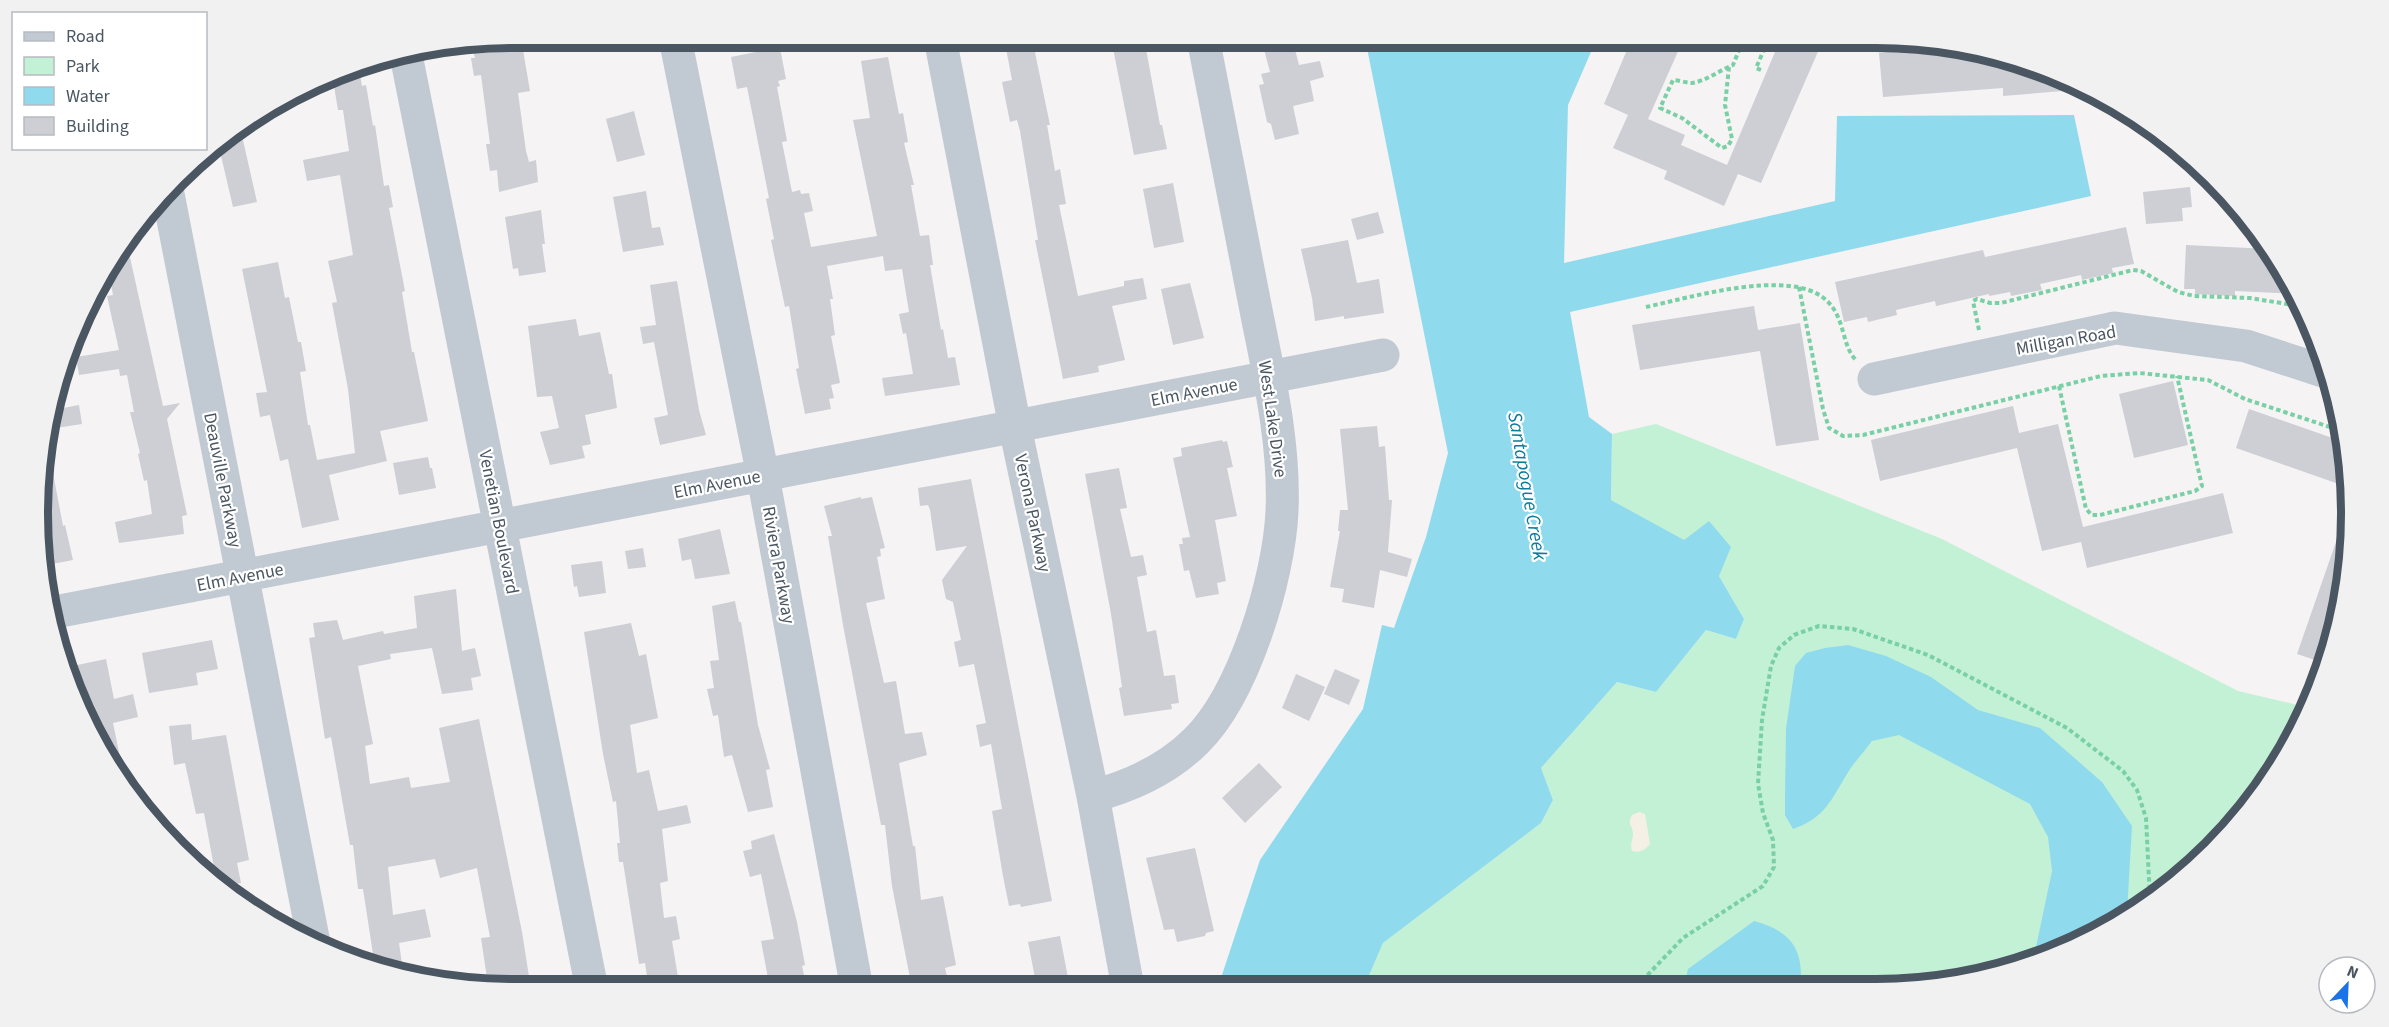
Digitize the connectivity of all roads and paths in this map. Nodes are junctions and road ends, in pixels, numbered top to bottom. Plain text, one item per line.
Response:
1 (677, 48) edge
2 (942, 48) edge
3 (1205, 48) edge
4 (1740, 48) edge
5 (1765, 48) edge
6 (407, 61) edge
7 (1729, 67) junction
8 (1761, 70) dead end
9 (169, 201) edge
10 (1799, 288) junction
11 (2292, 306) edge
12 (1646, 307) dead end
13 (1383, 355) dead end
14 (1984, 356) junction
15 (2318, 369) edge
16 (2177, 376) junction
17 (1269, 377) junction
18 (1874, 379) joint
19 (2058, 386) junction
20 (1014, 427) junction
21 (2333, 428) edge
22 (763, 476) junction
23 (500, 526) junction
24 (242, 576) junction
25 (59, 612) edge
26 (1093, 796) junction
27 (2150, 890) edge
28 (312, 933) edge
29 (590, 979) edge
30 (855, 979) edge
31 (1126, 979) edge
32 (1644, 979) edge

1 - 22 street, Riviera Parkway
2 - 20 street, Verona Parkway
3 - 17 street, West Lake Drive
4 - 7 path
5 - 8 path
6 - 23 street, Venetian Boulevard
7 - 7 path
9 - 24 street, Deauville Parkway
10 - 12 path
10 - 18 path
10 - 19 path
11 - 14 path
13 - 17 street, Elm Avenue
14 - 15 street, Milligan Road
14 - 18 street, Milligan Road
16 - 19 path
16 - 19 path
16 - 21 path
17 - 20 street, Elm Avenue
17 - 26 street, West Lake Drive
20 - 22 street, Elm Avenue
20 - 26 street, Verona Parkway
22 - 23 street, Elm Avenue
22 - 30 street, Riviera Parkway
23 - 24 street, Elm Avenue
23 - 29 street, Venetian Boulevard
24 - 25 street, Elm Avenue
24 - 28 street, Deauville Parkway
26 - 31 street, Verona Parkway
27 - 32 path

